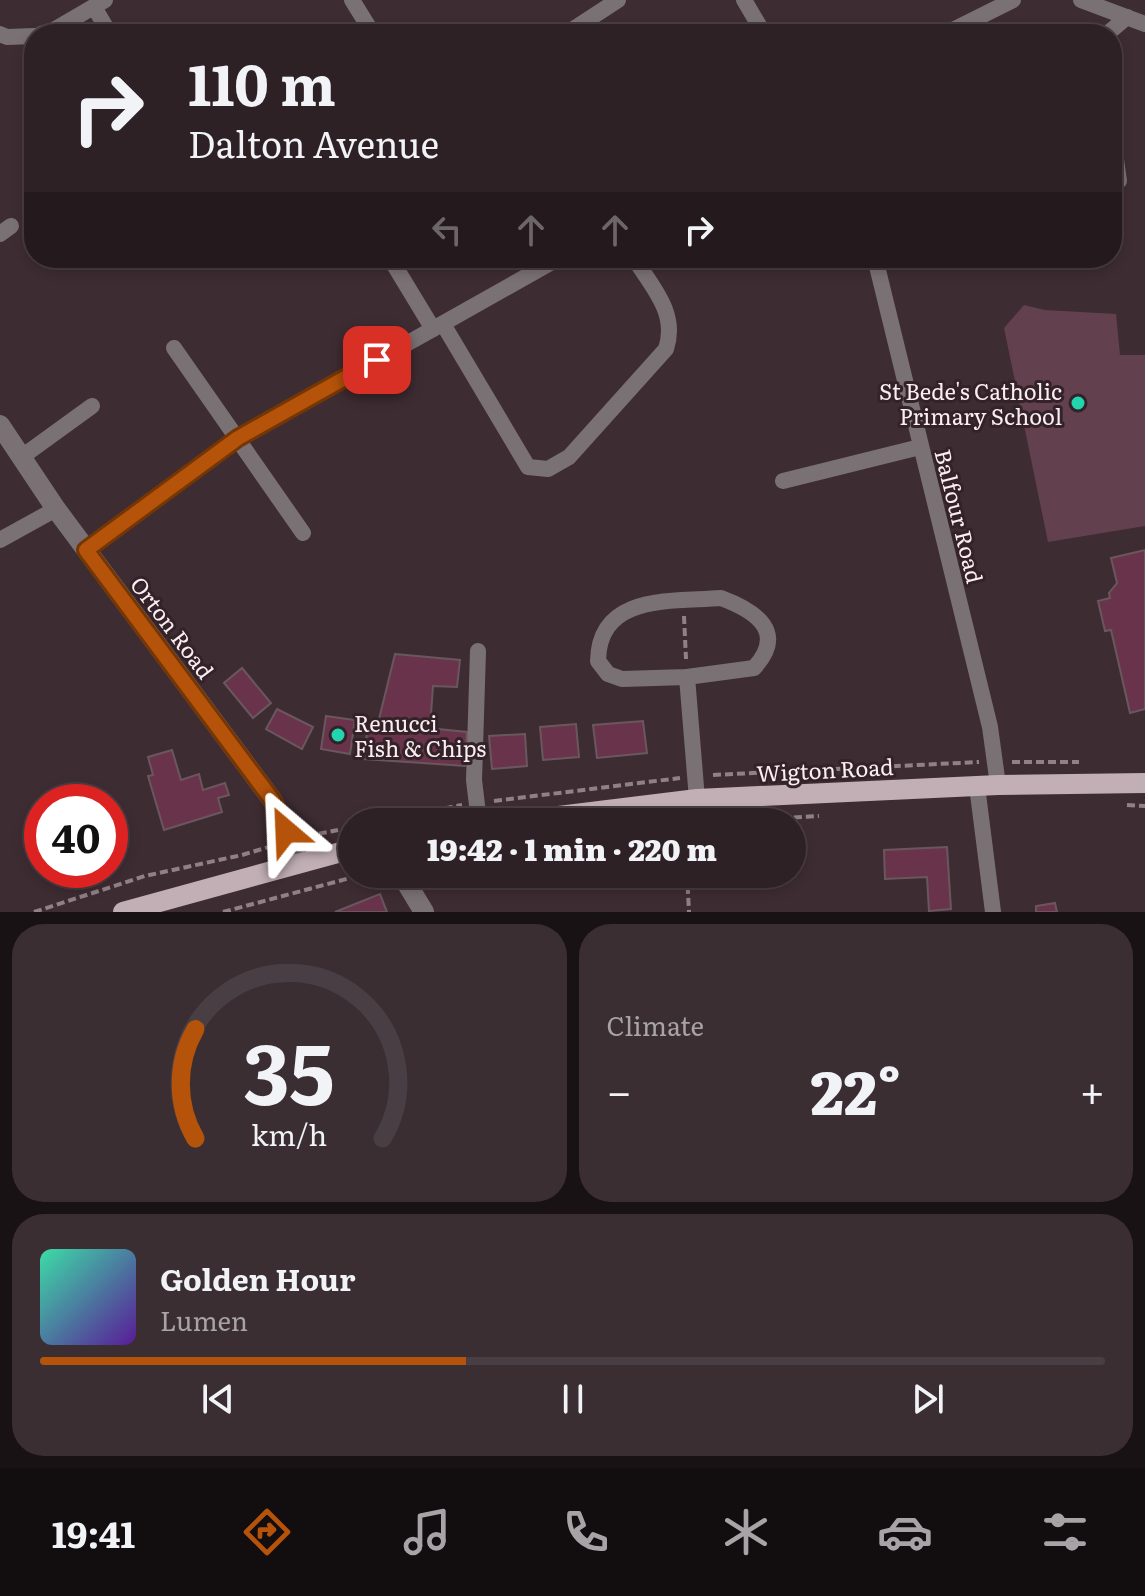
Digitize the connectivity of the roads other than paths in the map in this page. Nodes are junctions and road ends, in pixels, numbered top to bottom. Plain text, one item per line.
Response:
1 (352, 0) edge
2 (618, 0) edge
3 (744, 0) edge
4 (1013, 0) edge
5 (1081, 0) edge
6 (99, 3) edge
7 (597, 6) edge
8 (1127, 17) junction
9 (64, 24) edge
10 (106, 24) edge
11 (367, 24) edge
12 (577, 24) edge
13 (758, 24) edge
14 (965, 24) edge
15 (1119, 24) edge
16 (1145, 24) edge
17 (0, 34) edge
18 (24, 36) edge
19 (397, 268) edge
20 (541, 268) edge
21 (640, 268) edge
22 (877, 268) edge
23 (438, 326) junction
24 (174, 348) dead end
25 (92, 406) dead end
26 (0, 425) edge
27 (238, 438) junction
28 (920, 447) junction
29 (23, 456) junction
30 (783, 481) dead end
31 (56, 509) junction
32 (303, 533) dead end
33 (0, 540) edge
34 (86, 550) junction
35 (478, 651) dead end
36 (687, 677) junction
37 (1145, 783) edge
38 (998, 785) junction
39 (977, 786) junction
40 (697, 799) junction
41 (477, 808) edge
42 (624, 808) edge
43 (338, 853) edge
44 (298, 863) junction
45 (409, 888) edge
46 (123, 912) edge
47 (424, 912) edge
48 (993, 912) edge

1 - 11 street
2 - 7 street
3 - 13 street
4 - 14 street
5 - 8 street
6 - 9 street
6 - 10 street
7 - 12 street
8 - 15 street
8 - 16 street
17 - 18 street
19 - 23 street
20 - 23 street
21 - 23 street
22 - 28 street, Balfour Road
23 - 27 street
24 - 27 street
25 - 29 street
26 - 29 street, Orton Road
27 - 32 street
27 - 34 street
28 - 30 street
28 - 38 street, Balfour Road
29 - 31 street, Orton Road
31 - 33 street
31 - 34 street, Orton Road
34 - 44 street, Orton Road
35 - 41 street
36 - 36 street
36 - 40 street
37 - 38 main road, Wigton Road
38 - 39 main road, Wigton Road
39 - 40 main road, Wigton Road
39 - 48 street
40 - 42 main road, Wigton Road
43 - 44 main road
44 - 46 main road
45 - 47 street

